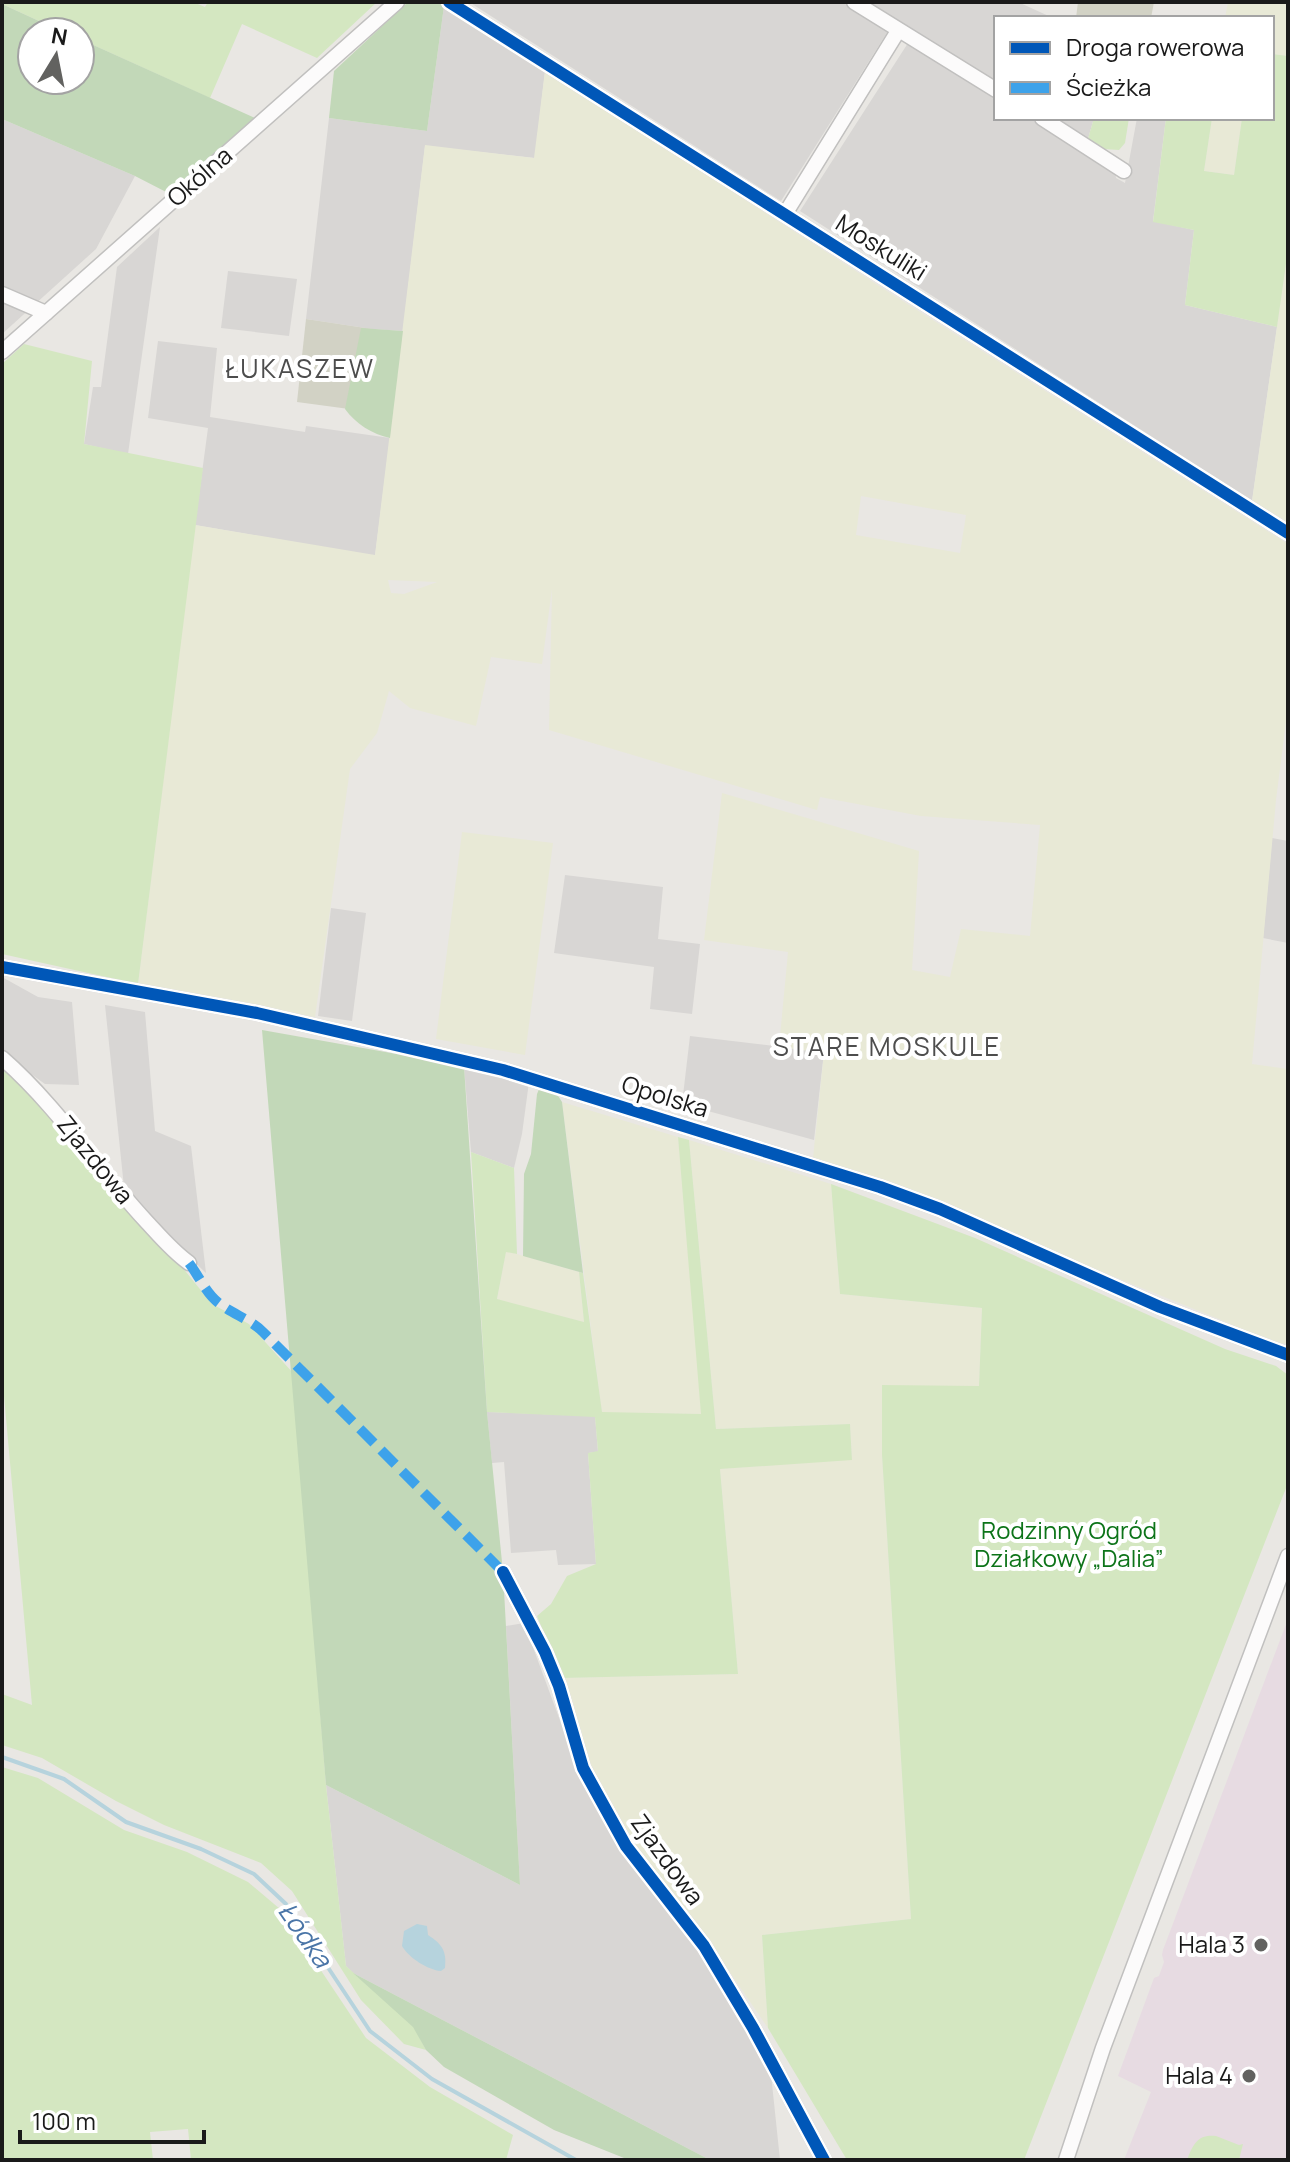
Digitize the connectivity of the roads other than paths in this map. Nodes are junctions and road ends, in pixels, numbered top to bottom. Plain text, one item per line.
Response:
1 (397, 2) edge
2 (449, 2) edge
3 (854, 2) edge
4 (898, 31) junction
5 (994, 89) edge
6 (1045, 120) edge
7 (1124, 171) dead end
8 (785, 214) junction
9 (2, 294) edge
10 (46, 313) junction
11 (2, 352) edge
12 (1288, 533) edge
13 (2, 967) edge
14 (2, 1058) edge
15 (189, 1263) dead end
16 (1288, 1355) edge
17 (1288, 1556) edge
18 (503, 1572) dead end
19 (824, 2160) edge
20 (1066, 2160) edge

1 - 10 street, Okólna
2 - 8 street, Moskuliki
3 - 4 street
4 - 5 street
4 - 8 street
6 - 7 street
8 - 12 street, Moskuliki
9 - 10 street
10 - 11 street, Okólna
13 - 16 street, Opolska
14 - 15 street, Zjazdowa
17 - 20 street
18 - 19 street, Zjazdowa

